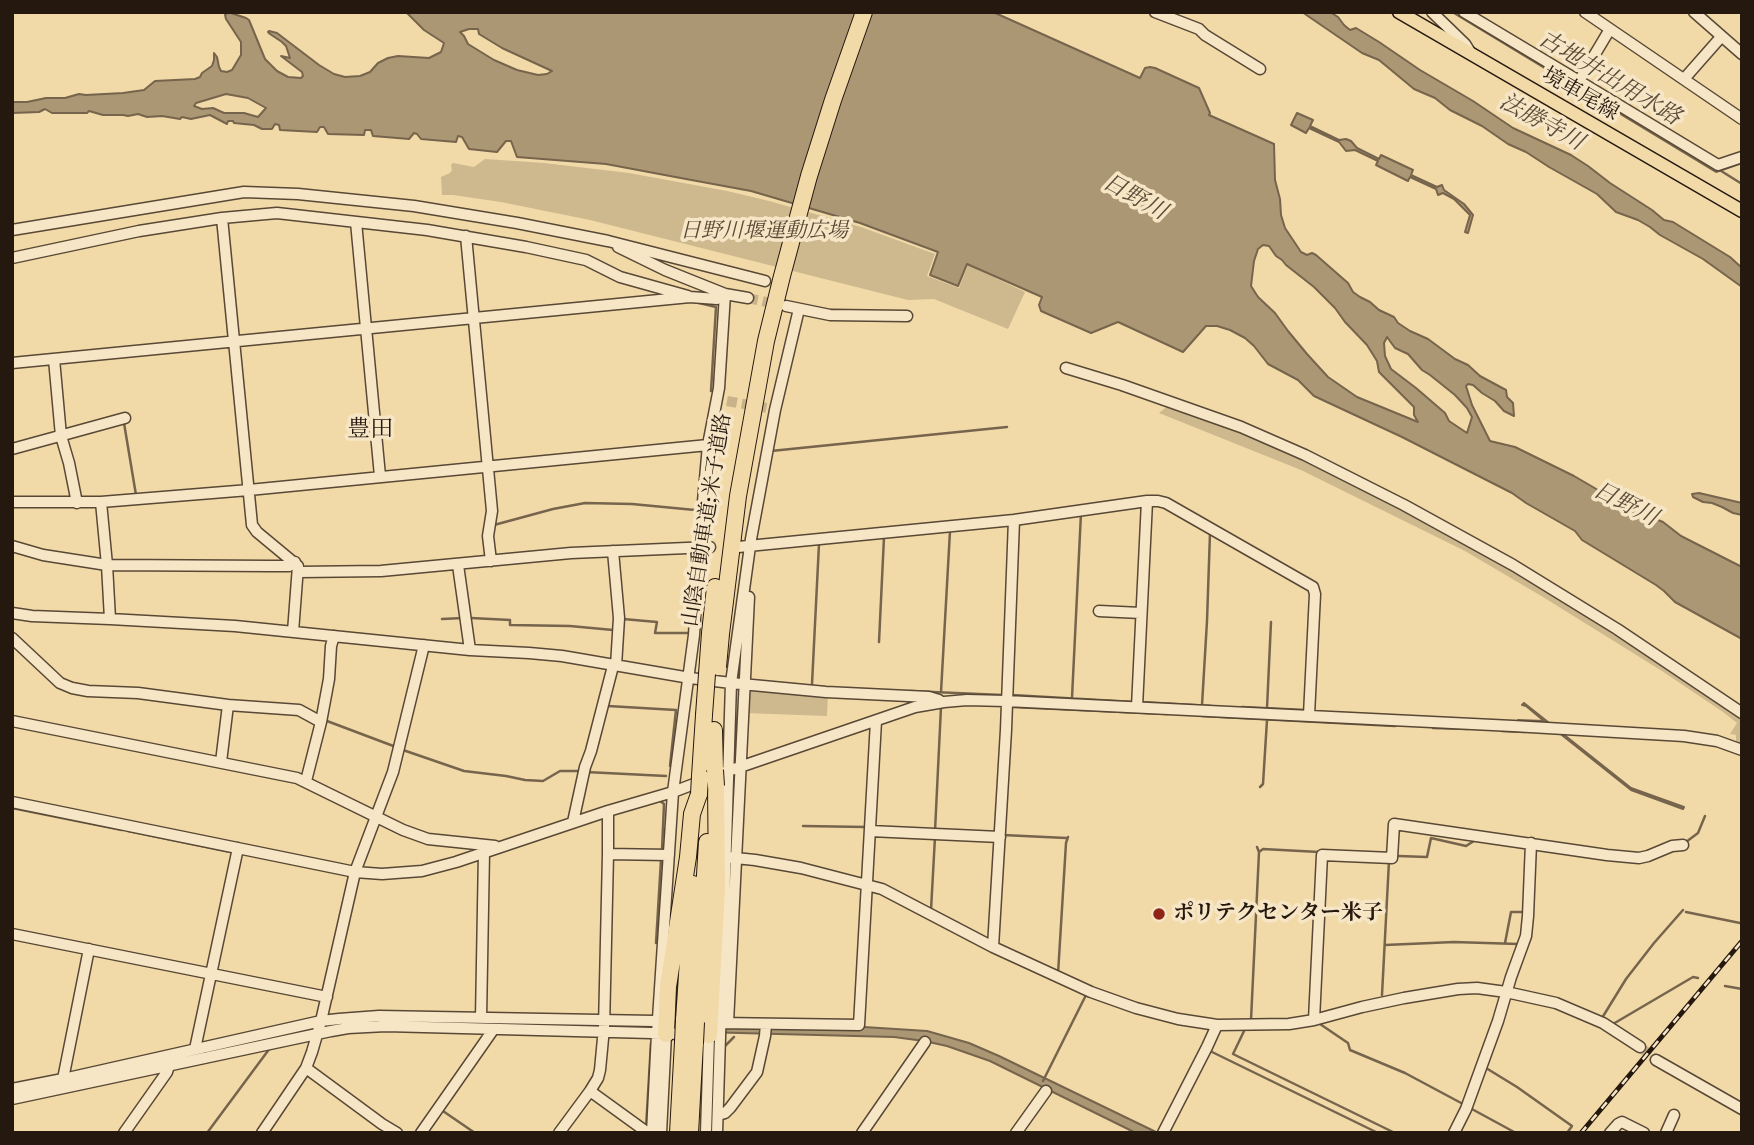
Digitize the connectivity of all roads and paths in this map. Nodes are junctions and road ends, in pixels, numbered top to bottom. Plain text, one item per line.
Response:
1 (861, 12) edge
2 (1155, 12) edge
3 (1399, 12) edge
4 (1432, 12) edge
5 (1464, 12) edge
6 (1585, 12) edge
7 (1693, 12) edge
8 (1611, 29) junction
9 (1721, 37) junction
10 (1471, 54) junction
11 (1742, 54) edge
12 (1259, 69) dead end
13 (1684, 79) junction
14 (1579, 81) junction
15 (1742, 119) edge
16 (1742, 158) edge
17 (1742, 211) edge
18 (222, 218) junction
19 (356, 222) junction
20 (12, 230) edge
21 (466, 236) junction
22 (608, 241) junction
23 (12, 258) edge
24 (775, 277) junction
25 (725, 294) junction
26 (690, 297) junction
27 (748, 298) tunnel mouth
28 (786, 306) tunnel mouth
29 (799, 309) junction
30 (908, 316) dead end
31 (474, 318) junction
32 (366, 329) junction
33 (234, 342) junction
34 (54, 359) junction
35 (12, 363) edge
36 (1066, 368) dead end
37 (125, 418) dead end
38 (61, 436) junction
39 (708, 445) junction
40 (12, 449) edge
41 (488, 466) junction
42 (380, 476) junction
43 (249, 490) junction
44 (1147, 501) junction
45 (12, 502) edge
46 (101, 502) junction
47 (77, 503) junction
48 (1014, 520) junction
49 (750, 543) junction
50 (12, 546) edge
51 (705, 547) junction
52 (737, 547) dead end
53 (613, 551) junction
54 (490, 558) junction
55 (107, 565) junction
56 (458, 565) junction
57 (297, 567) junction
58 (743, 595) junction
59 (1099, 611) dead end
60 (12, 613) edge
61 (1141, 613) junction
62 (110, 619) junction
63 (293, 632) junction
64 (334, 636) junction
65 (12, 638) edge
66 (424, 645) junction
67 (470, 650) junction
68 (615, 666) junction
69 (690, 678) junction
70 (731, 683) junction
71 (745, 684) junction
72 (1006, 701) junction
73 (944, 702) junction
74 (228, 705) junction
75 (1137, 707) junction
76 (1742, 713) edge
77 (1309, 715) junction
78 (876, 720) junction
79 (12, 721) edge
80 (321, 722) junction
81 (1742, 750) edge
82 (221, 762) junction
83 (720, 776) junction
84 (306, 781) junction
85 (674, 792) junction
86 (12, 802) edge
87 (608, 811) junction
88 (376, 817) junction
89 (573, 822) junction
90 (870, 831) junction
91 (1000, 837) junction
92 (1531, 843) junction
93 (1684, 845) dead end
94 (238, 848) junction
95 (491, 849) junction
96 (608, 854) junction
97 (669, 855) junction
98 (732, 858) junction
99 (355, 872) junction
100 (867, 888) junction
101 (12, 934) edge
102 (993, 947) junction
103 (89, 949) junction
104 (211, 974) junction
105 (1506, 992) junction
106 (327, 997) junction
107 (481, 1018) junction
108 (1314, 1020) junction
109 (604, 1026) junction
110 (319, 1027) junction
111 (658, 1027) junction
112 (1216, 1028) junction
113 (493, 1030) junction
114 (766, 1030) junction
115 (712, 1032) junction
116 (925, 1042) dead end
117 (1640, 1047) tunnel mouth
118 (195, 1049) junction
119 (1656, 1060) tunnel mouth
120 (169, 1066) junction
121 (306, 1068) junction
122 (63, 1079) junction
123 (12, 1089) edge
124 (36, 1090) junction
125 (590, 1091) junction
126 (1046, 1091) dead end
127 (12, 1099) edge
128 (1742, 1109) edge
129 (718, 1115) junction
130 (1674, 1115) dead end
131 (124, 1133) edge
132 (262, 1133) edge
133 (397, 1133) edge
134 (421, 1133) edge
135 (559, 1133) edge
136 (650, 1133) edge
137 (661, 1133) edge
138 (678, 1133) edge
139 (690, 1133) edge
140 (706, 1133) edge
141 (717, 1133) edge
142 (862, 1133) edge
143 (1016, 1133) edge
144 (1163, 1133) edge
145 (1454, 1133) edge
146 (1610, 1133) edge
147 (1644, 1133) edge
148 (1666, 1133) edge

1 - 24 highway, 山陰自動車道;米子道路
2 - 12 street
3 - 10 main road, 境車尾線
4 - 10 street
5 - 14 street
6 - 8 street
7 - 9 street
8 - 13 street
8 - 14 street
9 - 11 street
9 - 13 street
10 - 17 main road, 境車尾線
13 - 15 street
14 - 16 street
18 - 19 street
18 - 23 street
18 - 33 street
19 - 21 street
19 - 32 street
20 - 22 street
21 - 26 street
21 - 31 street
22 - 24 street
22 - 25 street
24 - 83 highway, 山陰自動車道;米子道路, bridge
25 - 26 street
25 - 27 street
25 - 39 street
26 - 31 street
28 - 29 street
29 - 30 street
29 - 49 street
31 - 32 street
31 - 41 street
32 - 33 street
32 - 42 street
33 - 34 street
33 - 43 street
34 - 35 street
34 - 38 street
36 - 76 street
37 - 38 street
38 - 40 street
38 - 47 street
39 - 41 street
39 - 51 street
41 - 42 street
41 - 54 street
42 - 43 street
43 - 46 street
43 - 57 street
44 - 48 street
44 - 61 street
44 - 77 street
45 - 47 street
46 - 47 street
46 - 55 street
48 - 49 street
48 - 72 street
49 - 52 street
49 - 58 street
50 - 55 street
51 - 53 street
51 - 69 street
53 - 54 street
53 - 68 street
54 - 56 street
55 - 57 street
55 - 62 street
56 - 57 street
56 - 67 street
57 - 63 street
58 - 70 street
58 - 71 street
59 - 61 street
60 - 62 street
61 - 75 street
62 - 63 street
63 - 64 street
64 - 66 street
64 - 80 street
65 - 74 street
66 - 67 street
66 - 88 street
67 - 68 street
68 - 69 street
68 - 89 street
69 - 70 street
69 - 85 street
70 - 71 street
70 - 83 street
71 - 73 street
71 - 83 street
72 - 73 street
72 - 75 street
72 - 91 street
73 - 78 street
74 - 80 street
74 - 82 street
75 - 77 street
77 - 81 street
78 - 83 street
78 - 90 street
79 - 82 street
80 - 84 street
82 - 84 street
83 - 85 street
83 - 98 street
83 - 111 highway
83 - 115 highway
83 - 115 highway, 山陰自動車道;米子道路, bridge
84 - 88 street
85 - 87 street
85 - 97 street
86 - 94 street
87 - 89 street
87 - 96 street
88 - 95 street
88 - 99 street
89 - 95 street
90 - 91 street
90 - 100 street
91 - 102 street
92 - 93 street
92 - 105 street
92 - 108 street
94 - 99 street
94 - 104 street
95 - 99 street
95 - 107 street
96 - 97 street
96 - 109 street
97 - 111 street
98 - 100 street
98 - 115 street
99 - 106 street
100 - 102 street
100 - 114 street
101 - 103 street
102 - 112 street
103 - 104 street
103 - 122 street
104 - 106 street
104 - 118 street
105 - 108 street
105 - 117 street
105 - 145 street
106 - 110 street
107 - 109 street
107 - 110 street
108 - 112 street
109 - 111 street
109 - 113 street
109 - 125 street
110 - 113 street
110 - 118 street
110 - 120 street
110 - 121 street
111 - 115 street
111 - 136 street
111 - 137 street
112 - 144 street
113 - 134 street
114 - 115 street
114 - 129 street
115 - 129 street
115 - 138 highway, 山陰自動車道;米子道路
115 - 139 highway, 山陰自動車道;米子道路
115 - 140 street
116 - 142 street
118 - 122 street
119 - 128 street
120 - 124 street
120 - 131 street
121 - 132 street
121 - 133 street
122 - 124 street
123 - 124 street
124 - 127 street
125 - 135 street
125 - 136 street
126 - 143 street
129 - 141 street
130 - 148 street
146 - 147 street

